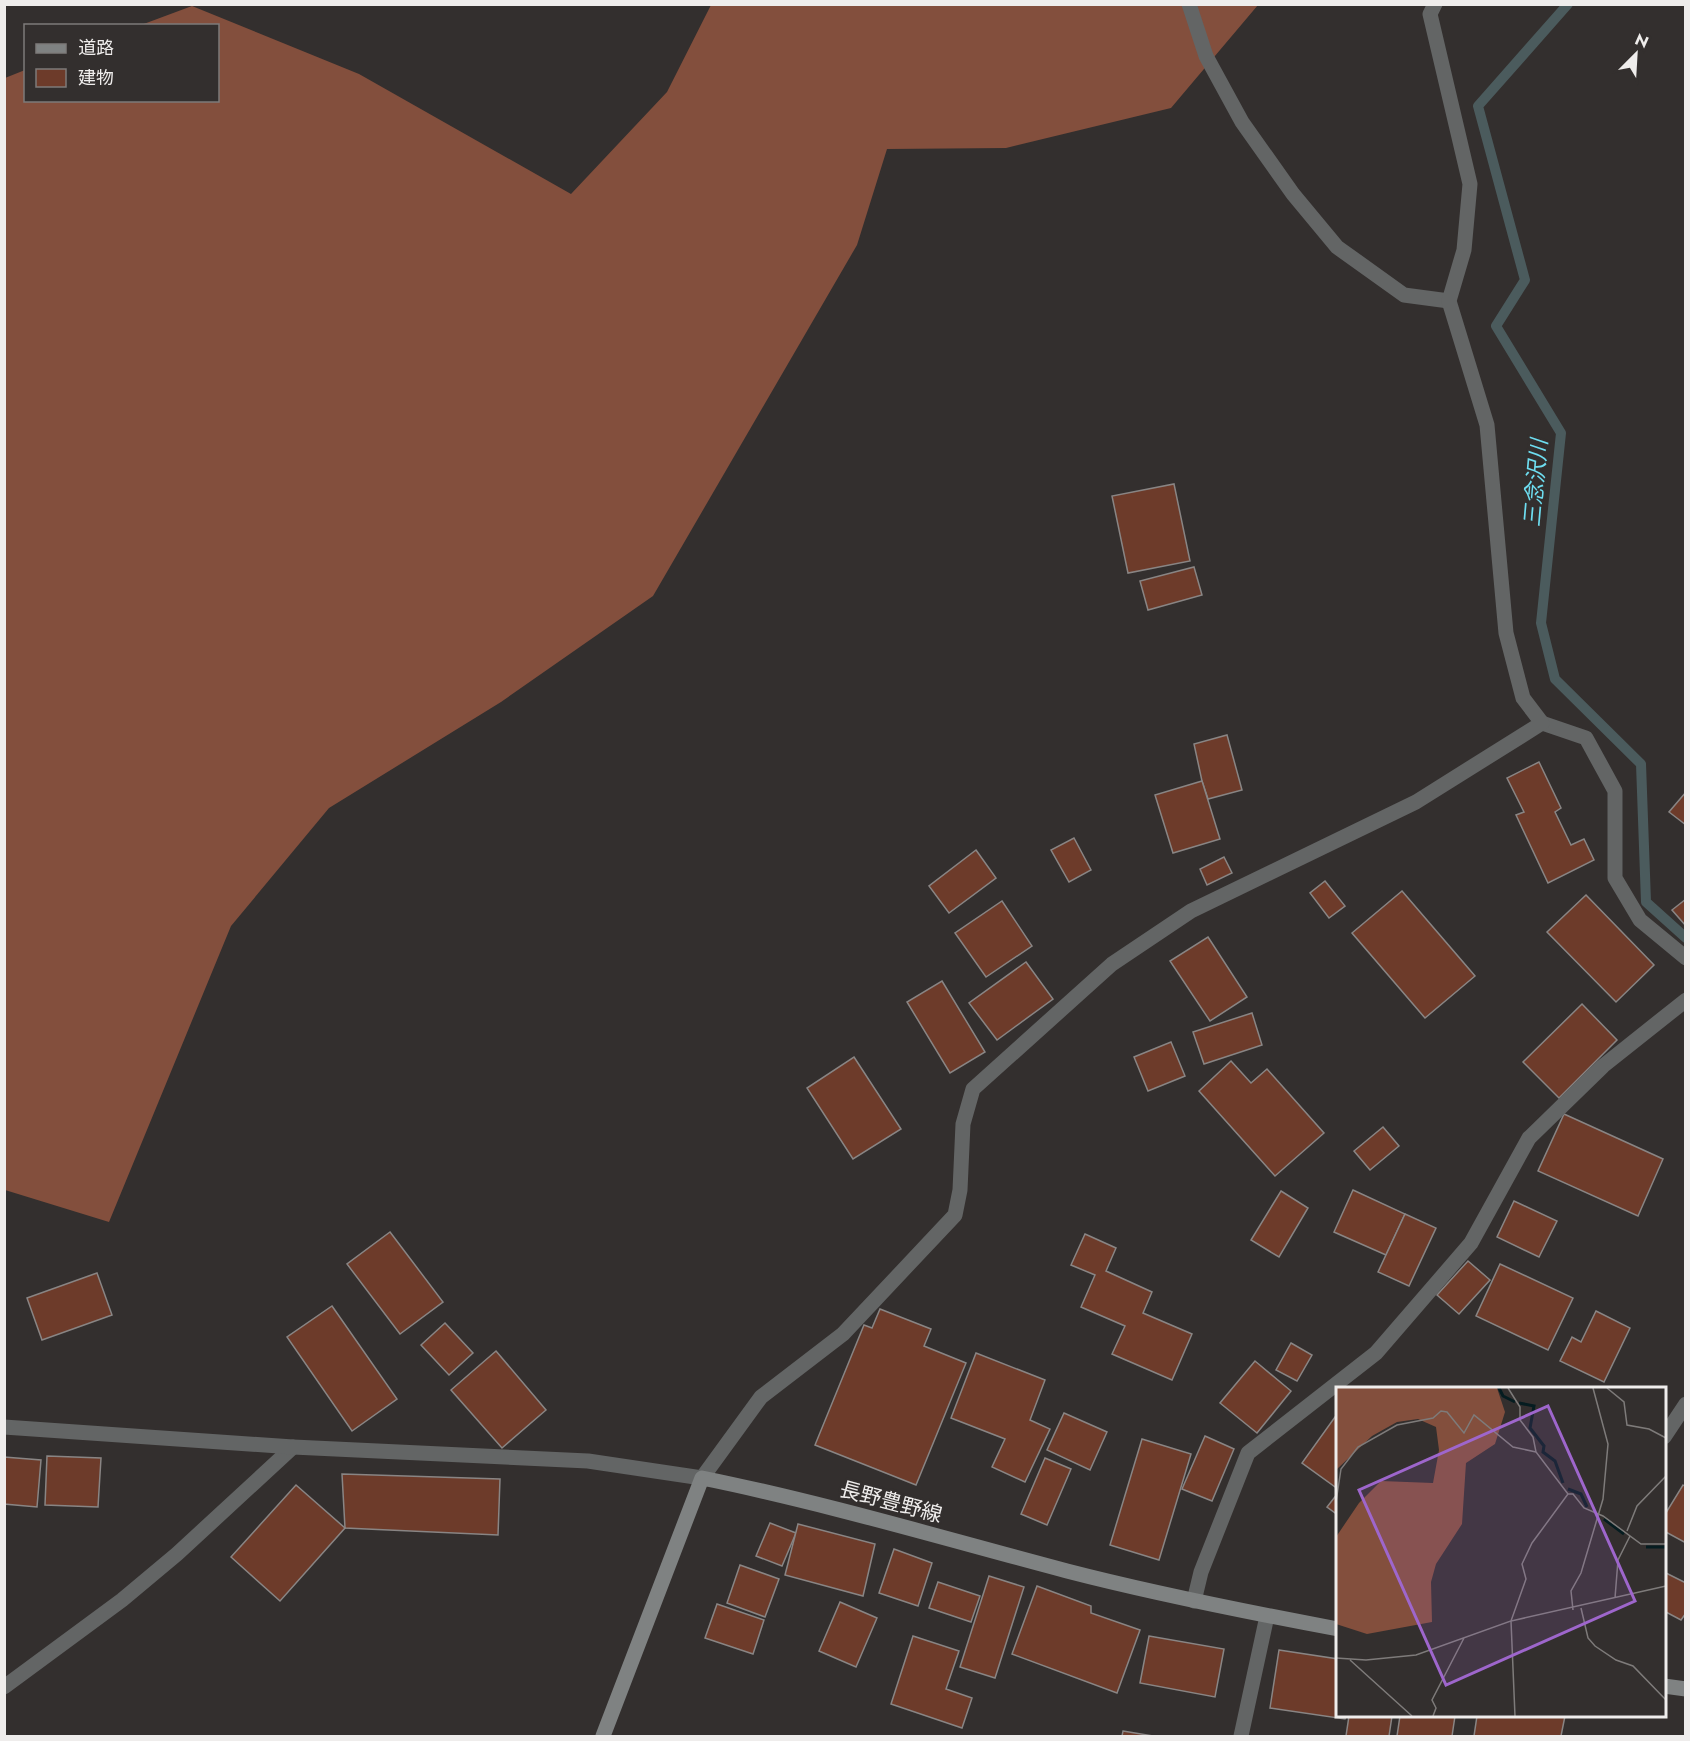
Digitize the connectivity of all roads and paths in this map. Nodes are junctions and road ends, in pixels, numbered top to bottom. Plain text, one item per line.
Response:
1 (1189, 4) edge
2 (1435, 4) edge
3 (1449, 301) junction
4 (1542, 723) junction
5 (1686, 958) edge
6 (1686, 1000) edge
7 (1686, 1404) edge
8 (4, 1427) edge
9 (1666, 1435) edge
10 (293, 1446) junction
11 (702, 1478) junction
12 (1194, 1601) junction
13 (1266, 1616) junction
14 (1336, 1629) edge
15 (1666, 1686) edge
16 (4, 1687) edge
17 (1686, 1689) edge
18 (603, 1737) edge
19 (1241, 1737) edge

1 - 3 street
2 - 3 street
3 - 4 street
4 - 5 street
4 - 11 street
6 - 12 street
7 - 9 street
8 - 10 street
10 - 11 street
10 - 16 street
11 - 12 main road, 長野豊野線
11 - 18 main road
12 - 13 main road, 長野豊野線
13 - 14 main road, 長野豊野線
13 - 19 street
15 - 17 main road

